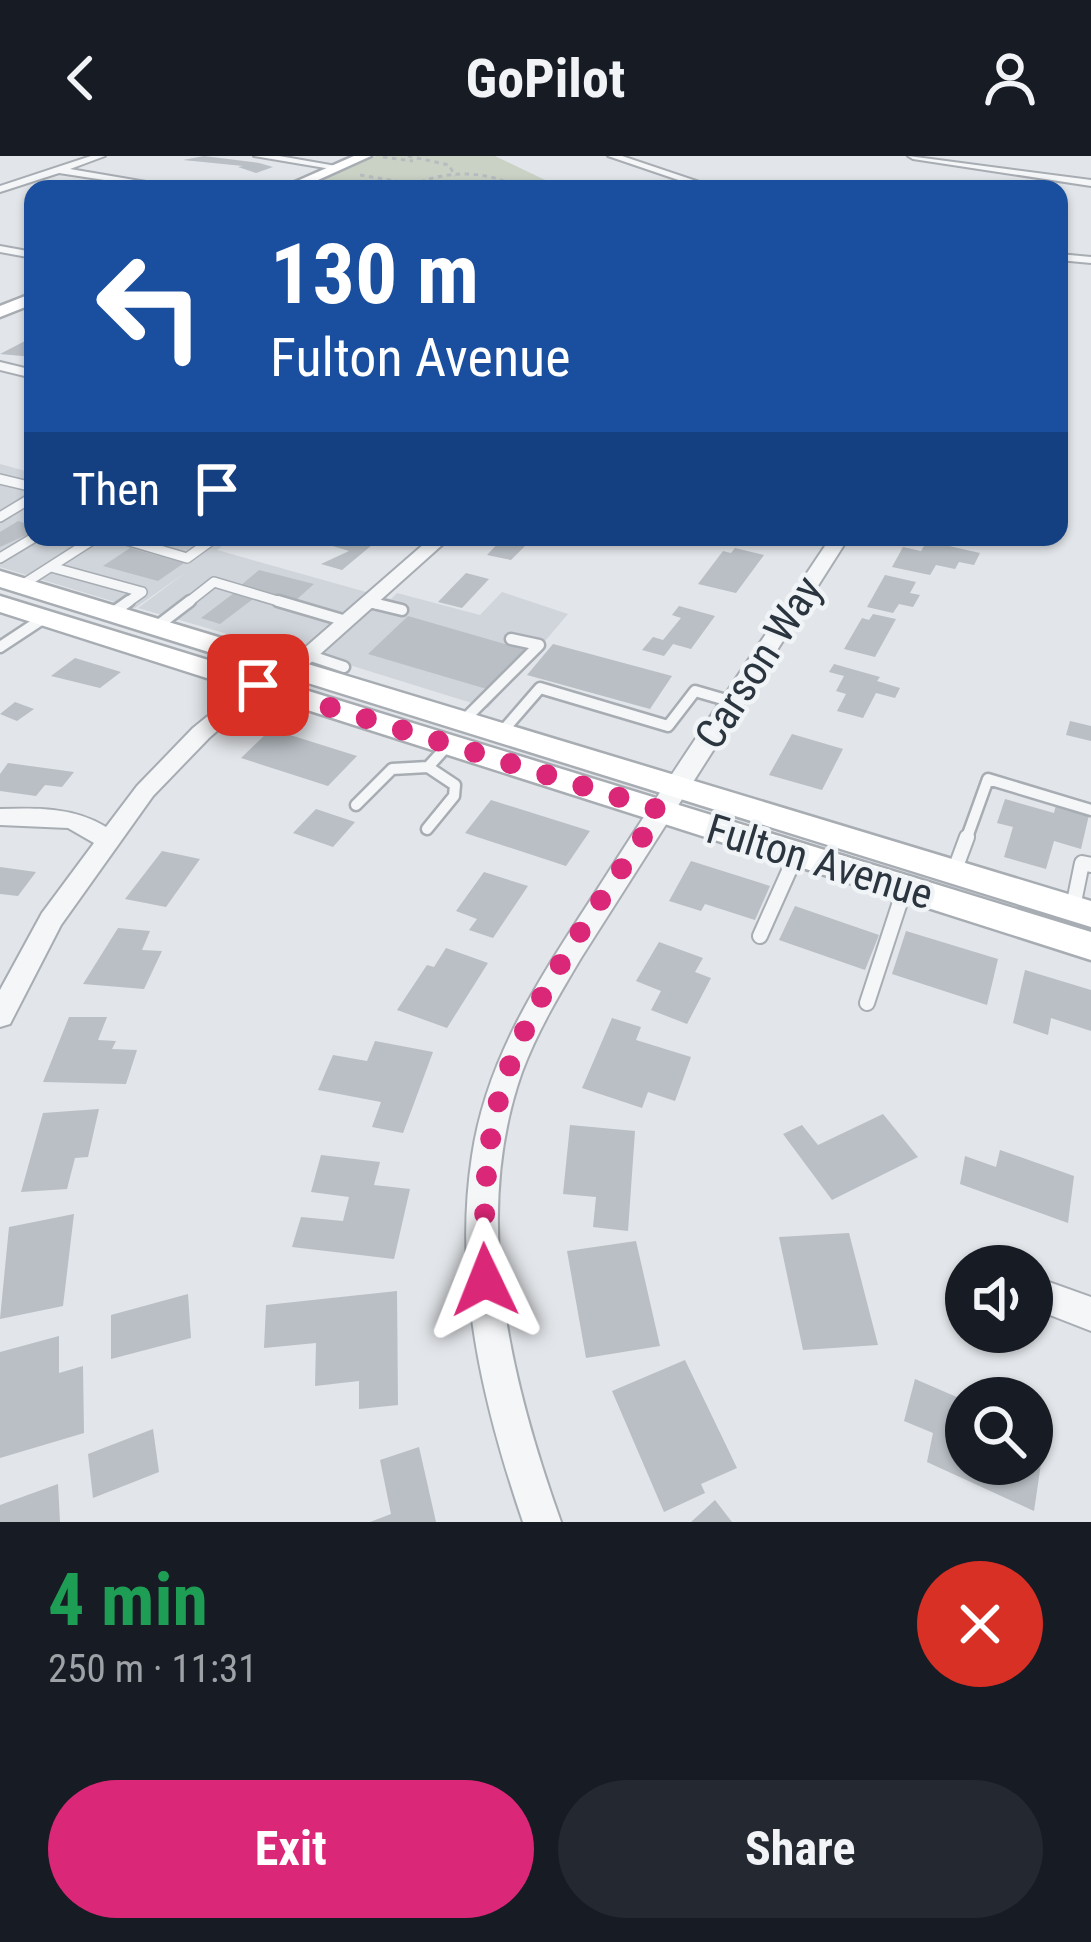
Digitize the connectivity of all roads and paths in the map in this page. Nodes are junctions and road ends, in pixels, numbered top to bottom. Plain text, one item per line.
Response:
1 (100, 156) edge
2 (260, 156) edge
3 (364, 156) edge
4 (375, 156) edge
5 (408, 156) edge
6 (613, 156) edge
7 (913, 156) edge
8 (419, 162) junction
9 (59, 170) junction
10 (343, 170) junction
11 (454, 176) junction
12 (28, 180) edge
13 (124, 180) edge
14 (313, 180) edge
15 (392, 180) edge
16 (433, 180) edge
17 (500, 180) edge
18 (687, 180) edge
19 (1091, 183) edge
20 (83, 546) edge
21 (146, 546) edge
22 (203, 546) edge
23 (432, 546) edge
24 (834, 546) edge
25 (51, 567) junction
26 (7, 589) edge
27 (369, 602) junction
28 (402, 610) dead end
29 (112, 613) junction
30 (44, 617) junction
31 (346, 621) junction
32 (156, 627) junction
33 (512, 639) dead end
34 (0, 647) edge
35 (300, 662) junction
36 (344, 667) dead end
37 (258, 685) junction
38 (733, 702) junction
39 (501, 733) junction
40 (446, 744) junction
41 (668, 798) junction
42 (356, 805) dead end
43 (1091, 810) edge
44 (0, 818) edge
45 (427, 829) dead end
46 (105, 840) junction
47 (797, 854) junction
48 (1091, 866) edge
49 (954, 872) junction
50 (905, 887) junction
51 (1082, 911) edge
52 (760, 936) dead end
53 (1091, 946) edge
54 (867, 1003) dead end
55 (0, 1016) edge
56 (1053, 1300) edge
57 (1091, 1314) edge
58 (542, 1522) edge

1 - 9 street
2 - 10 street
3 - 10 main road
4 - 8 path
5 - 8 path
6 - 18 street
7 - 19 street
8 - 11 path
9 - 12 street
9 - 13 street
10 - 14 main road
10 - 15 path
11 - 16 path
11 - 17 path
20 - 25 lane
21 - 22 lane
23 - 27 street
24 - 38 street, Carson Way
25 - 26 lane
25 - 29 lane
26 - 29 main road, Fulton Avenue
26 - 30 main road, Fulton Avenue
27 - 28 lane
27 - 31 street
29 - 32 main road, Fulton Avenue
30 - 34 lane
30 - 37 main road, Fulton Avenue
31 - 32 lane
31 - 35 street
32 - 35 main road, Fulton Avenue
33 - 40 lane
35 - 36 lane
35 - 37 street
35 - 40 main road, Fulton Avenue
37 - 40 main road, Fulton Avenue
37 - 46 street
38 - 39 lane
38 - 41 street, Carson Way
39 - 40 main road, Fulton Avenue
39 - 41 main road, Fulton Avenue
40 - 41 main road, Fulton Avenue
40 - 42 lane
40 - 45 lane
41 - 47 main road, Fulton Avenue
41 - 49 main road, Fulton Avenue
41 - 58 street, Carson Way
43 - 49 lane
44 - 46 street
46 - 55 street
47 - 50 main road, Fulton Avenue
47 - 52 lane
48 - 51 lane
49 - 51 main road, Fulton Avenue
50 - 53 main road, Fulton Avenue
50 - 54 lane
56 - 57 street

